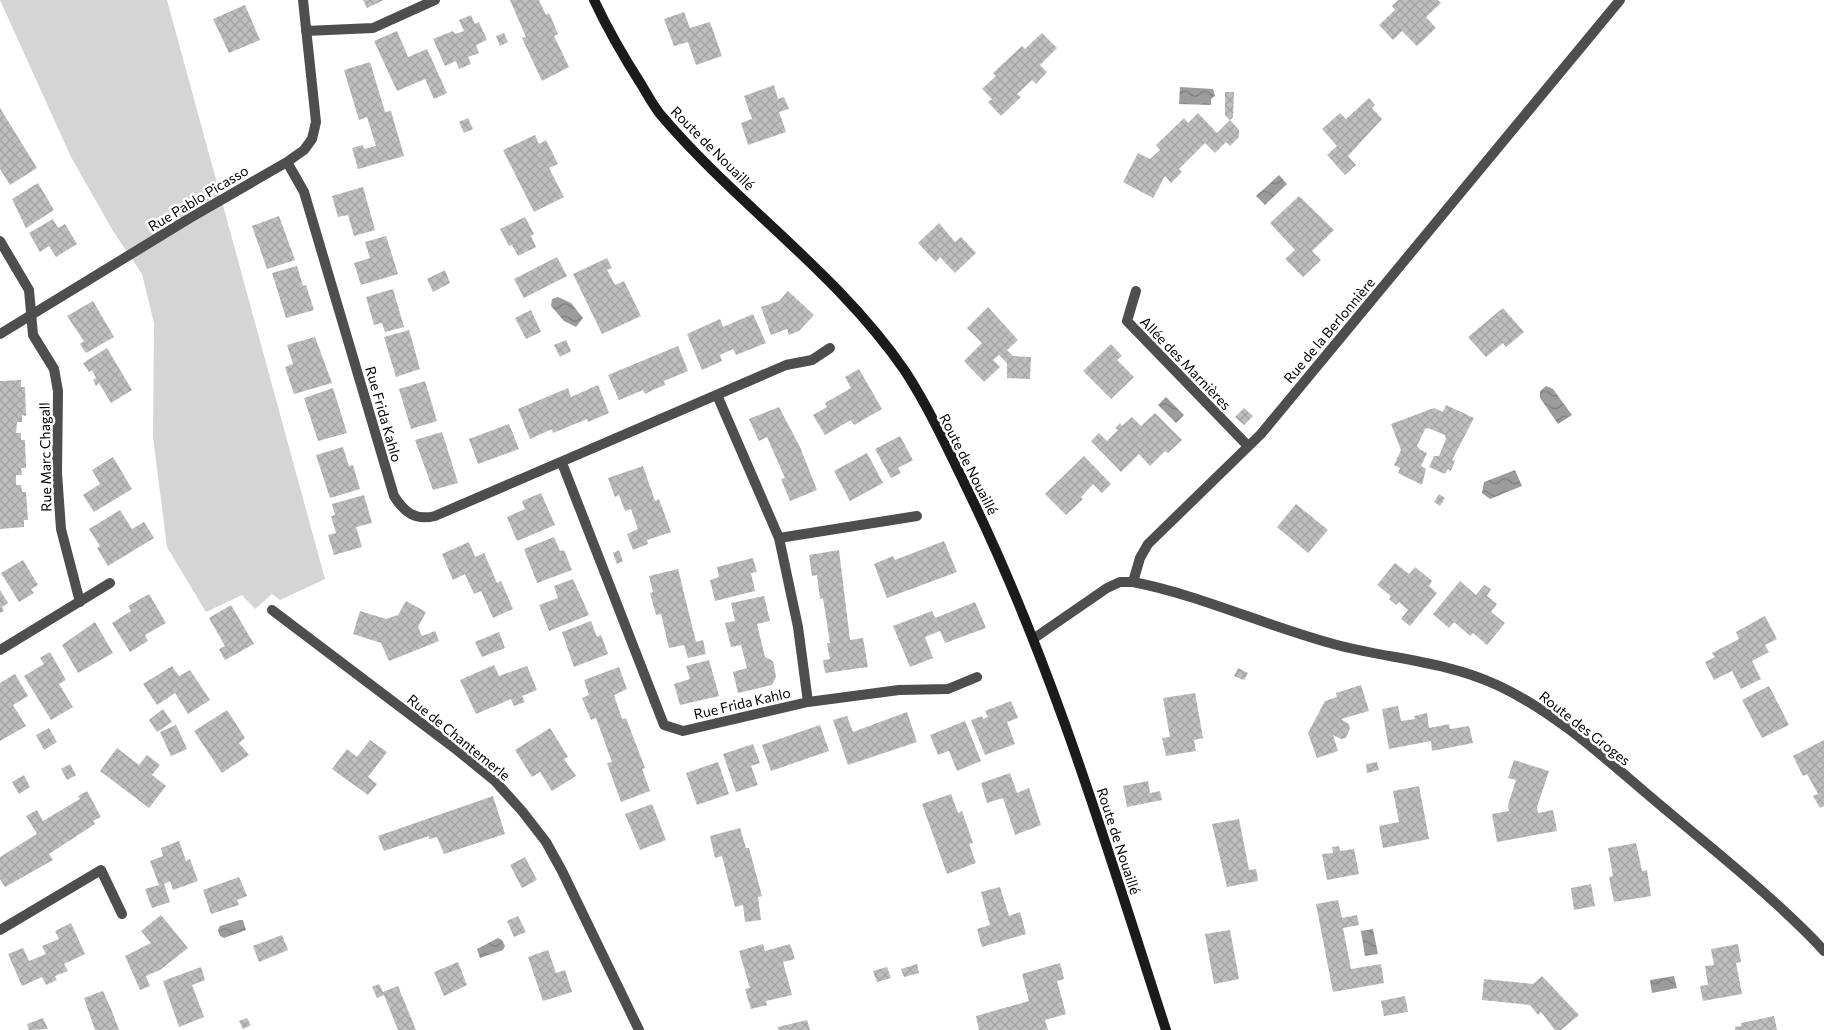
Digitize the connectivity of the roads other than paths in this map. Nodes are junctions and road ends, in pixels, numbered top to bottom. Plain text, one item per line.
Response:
1 (303, 0) edge
2 (435, 0) edge
3 (594, 0) edge
4 (1620, 0) edge
5 (306, 31) junction
6 (287, 162) junction
7 (0, 241) edge
8 (1136, 291) dead end
9 (31, 316) junction
10 (0, 334) edge
11 (830, 348) dead end
12 (717, 395) junction
13 (1248, 446) junction
14 (562, 463) junction
15 (917, 516) dead end
16 (779, 538) junction
17 (1133, 582) junction
18 (110, 583) dead end
19 (80, 602) junction
20 (272, 610) dead end
21 (1033, 639) junction
22 (0, 650) edge
23 (977, 678) dead end
24 (808, 702) junction
25 (122, 914) dead end
26 (0, 930) edge
27 (1824, 951) edge
28 (639, 1030) edge
29 (1166, 1030) edge

1 - 5 street, Rue Pablo Picasso
2 - 5 street
3 - 21 street, Route de Nouaillé
4 - 13 street, Rue de la Berlonnière
5 - 6 street, Rue Pablo Picasso
6 - 9 street, Rue Pablo Picasso
6 - 14 street, Rue Frida Kahlo
7 - 9 street, Rue Marc Chagall
8 - 13 street, Allée des Marnières
9 - 10 street, Rue Pablo Picasso
9 - 19 street, Rue Marc Chagall
11 - 12 street, Rue Frida Kahlo
12 - 14 street, Rue Frida Kahlo
12 - 16 street, Rue Frida Kahlo
13 - 17 street, Rue de la Berlonnière
14 - 24 street, Rue Frida Kahlo
15 - 16 street
16 - 24 street, Rue Frida Kahlo
17 - 21 street
17 - 27 street, Route des Groges
18 - 19 street
19 - 22 street
20 - 28 street, Rue de Chantemerle
21 - 29 street, Route de Nouaillé
23 - 24 street, Rue Frida Kahlo
25 - 26 street

